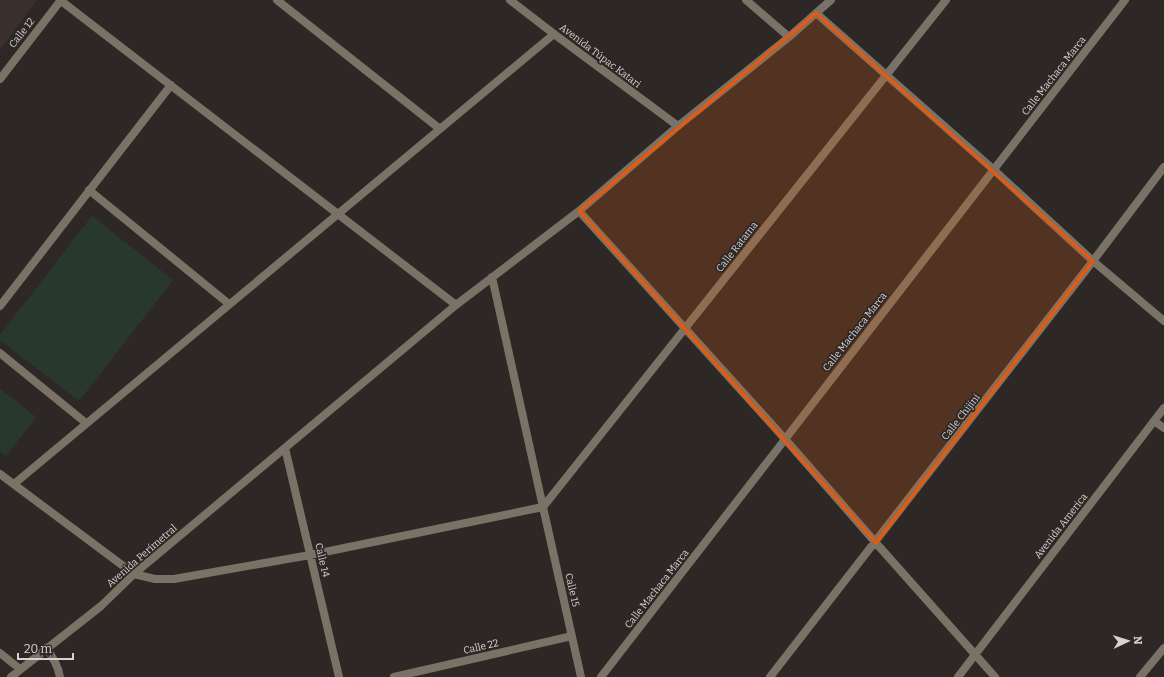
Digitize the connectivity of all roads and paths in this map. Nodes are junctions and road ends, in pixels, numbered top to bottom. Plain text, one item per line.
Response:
1 (60, 0) edge
2 (277, 0) edge
3 (510, 0) edge
4 (746, 0) edge
5 (831, 0) edge
6 (946, 0) edge
7 (1125, 0) edge
8 (816, 13) junction
9 (554, 34) junction
10 (789, 37) junction
11 (886, 76) junction
12 (0, 79) edge
13 (171, 85) junction
14 (678, 126) junction
15 (440, 129) junction
16 (1164, 167) edge
17 (994, 170) junction
18 (90, 190) junction
19 (579, 211) junction
20 (337, 214) junction
21 (1093, 261) junction
22 (492, 277) junction
23 (229, 304) junction
24 (456, 304) junction
25 (0, 306) edge
26 (1164, 321) edge
27 (685, 328) junction
28 (0, 353) edge
29 (1164, 408) edge
30 (1154, 421) junction
31 (86, 423) junction
32 (1164, 428) edge
33 (785, 439) junction
34 (285, 448) junction
35 (0, 474) edge
36 (14, 484) junction
37 (543, 507) junction
38 (876, 543) junction
39 (310, 555) junction
40 (134, 574) junction
41 (572, 636) junction
42 (46, 648) junction
43 (1164, 648) edge
44 (0, 653) edge
45 (974, 655) junction
46 (20, 669) junction
47 (11, 677) edge
48 (60, 677) edge
49 (340, 677) edge
50 (394, 677) edge
51 (581, 677) edge
52 (601, 677) edge
53 (770, 677) edge
54 (958, 677) edge
55 (995, 677) edge
56 (1140, 677) edge

1 - 12 street, Calle 12
1 - 13 street
2 - 15 street
3 - 9 street, Avenida Túpac Katari
4 - 10 street
5 - 8 street, Avenida Perímetral
6 - 11 street, Calle Ratama
7 - 17 street, Calle Machaca Marca
8 - 10 street, Avenida Perímetral
8 - 11 street
9 - 14 street, Avenida Túpac Katari
9 - 15 street
10 - 14 street, Avenida Perímetral
11 - 17 street
11 - 27 street, Calle Ratama
13 - 18 street
13 - 20 street
14 - 19 street, Avenida Perímetral
15 - 20 street
16 - 21 street, Calle Chijini
17 - 21 street
17 - 33 street, Calle Machaca Marca
18 - 23 street
18 - 25 street
19 - 22 street, Avenida Perímetral
19 - 27 street
20 - 23 street
20 - 24 street
21 - 26 street
21 - 38 street, Calle Chijini
22 - 24 street, Avenida Perímetral
22 - 37 street, Calle 15
23 - 31 street
24 - 34 street, Avenida Perímetral
27 - 33 street
27 - 37 street, Calle Ratama
28 - 31 street
29 - 30 street, Avenida America
30 - 32 street
30 - 45 street, Avenida America
31 - 36 street
33 - 38 street
33 - 52 street, Calle Machaca Marca
34 - 39 street, Calle 14
34 - 40 street, Avenida Perímetral
35 - 36 street
36 - 40 street
37 - 39 street
37 - 41 street, Calle 15
38 - 45 street
38 - 53 street, Calle Chijini
39 - 40 street
39 - 49 street, Calle 14
40 - 42 street, Avenida Perímetral
41 - 50 street, Calle 22
41 - 51 street, Calle 15
42 - 46 street, Avenida Perímetral
42 - 48 street
43 - 56 street
44 - 46 street
45 - 54 street, Avenida America
45 - 55 street
46 - 47 street, Avenida Perímetral

